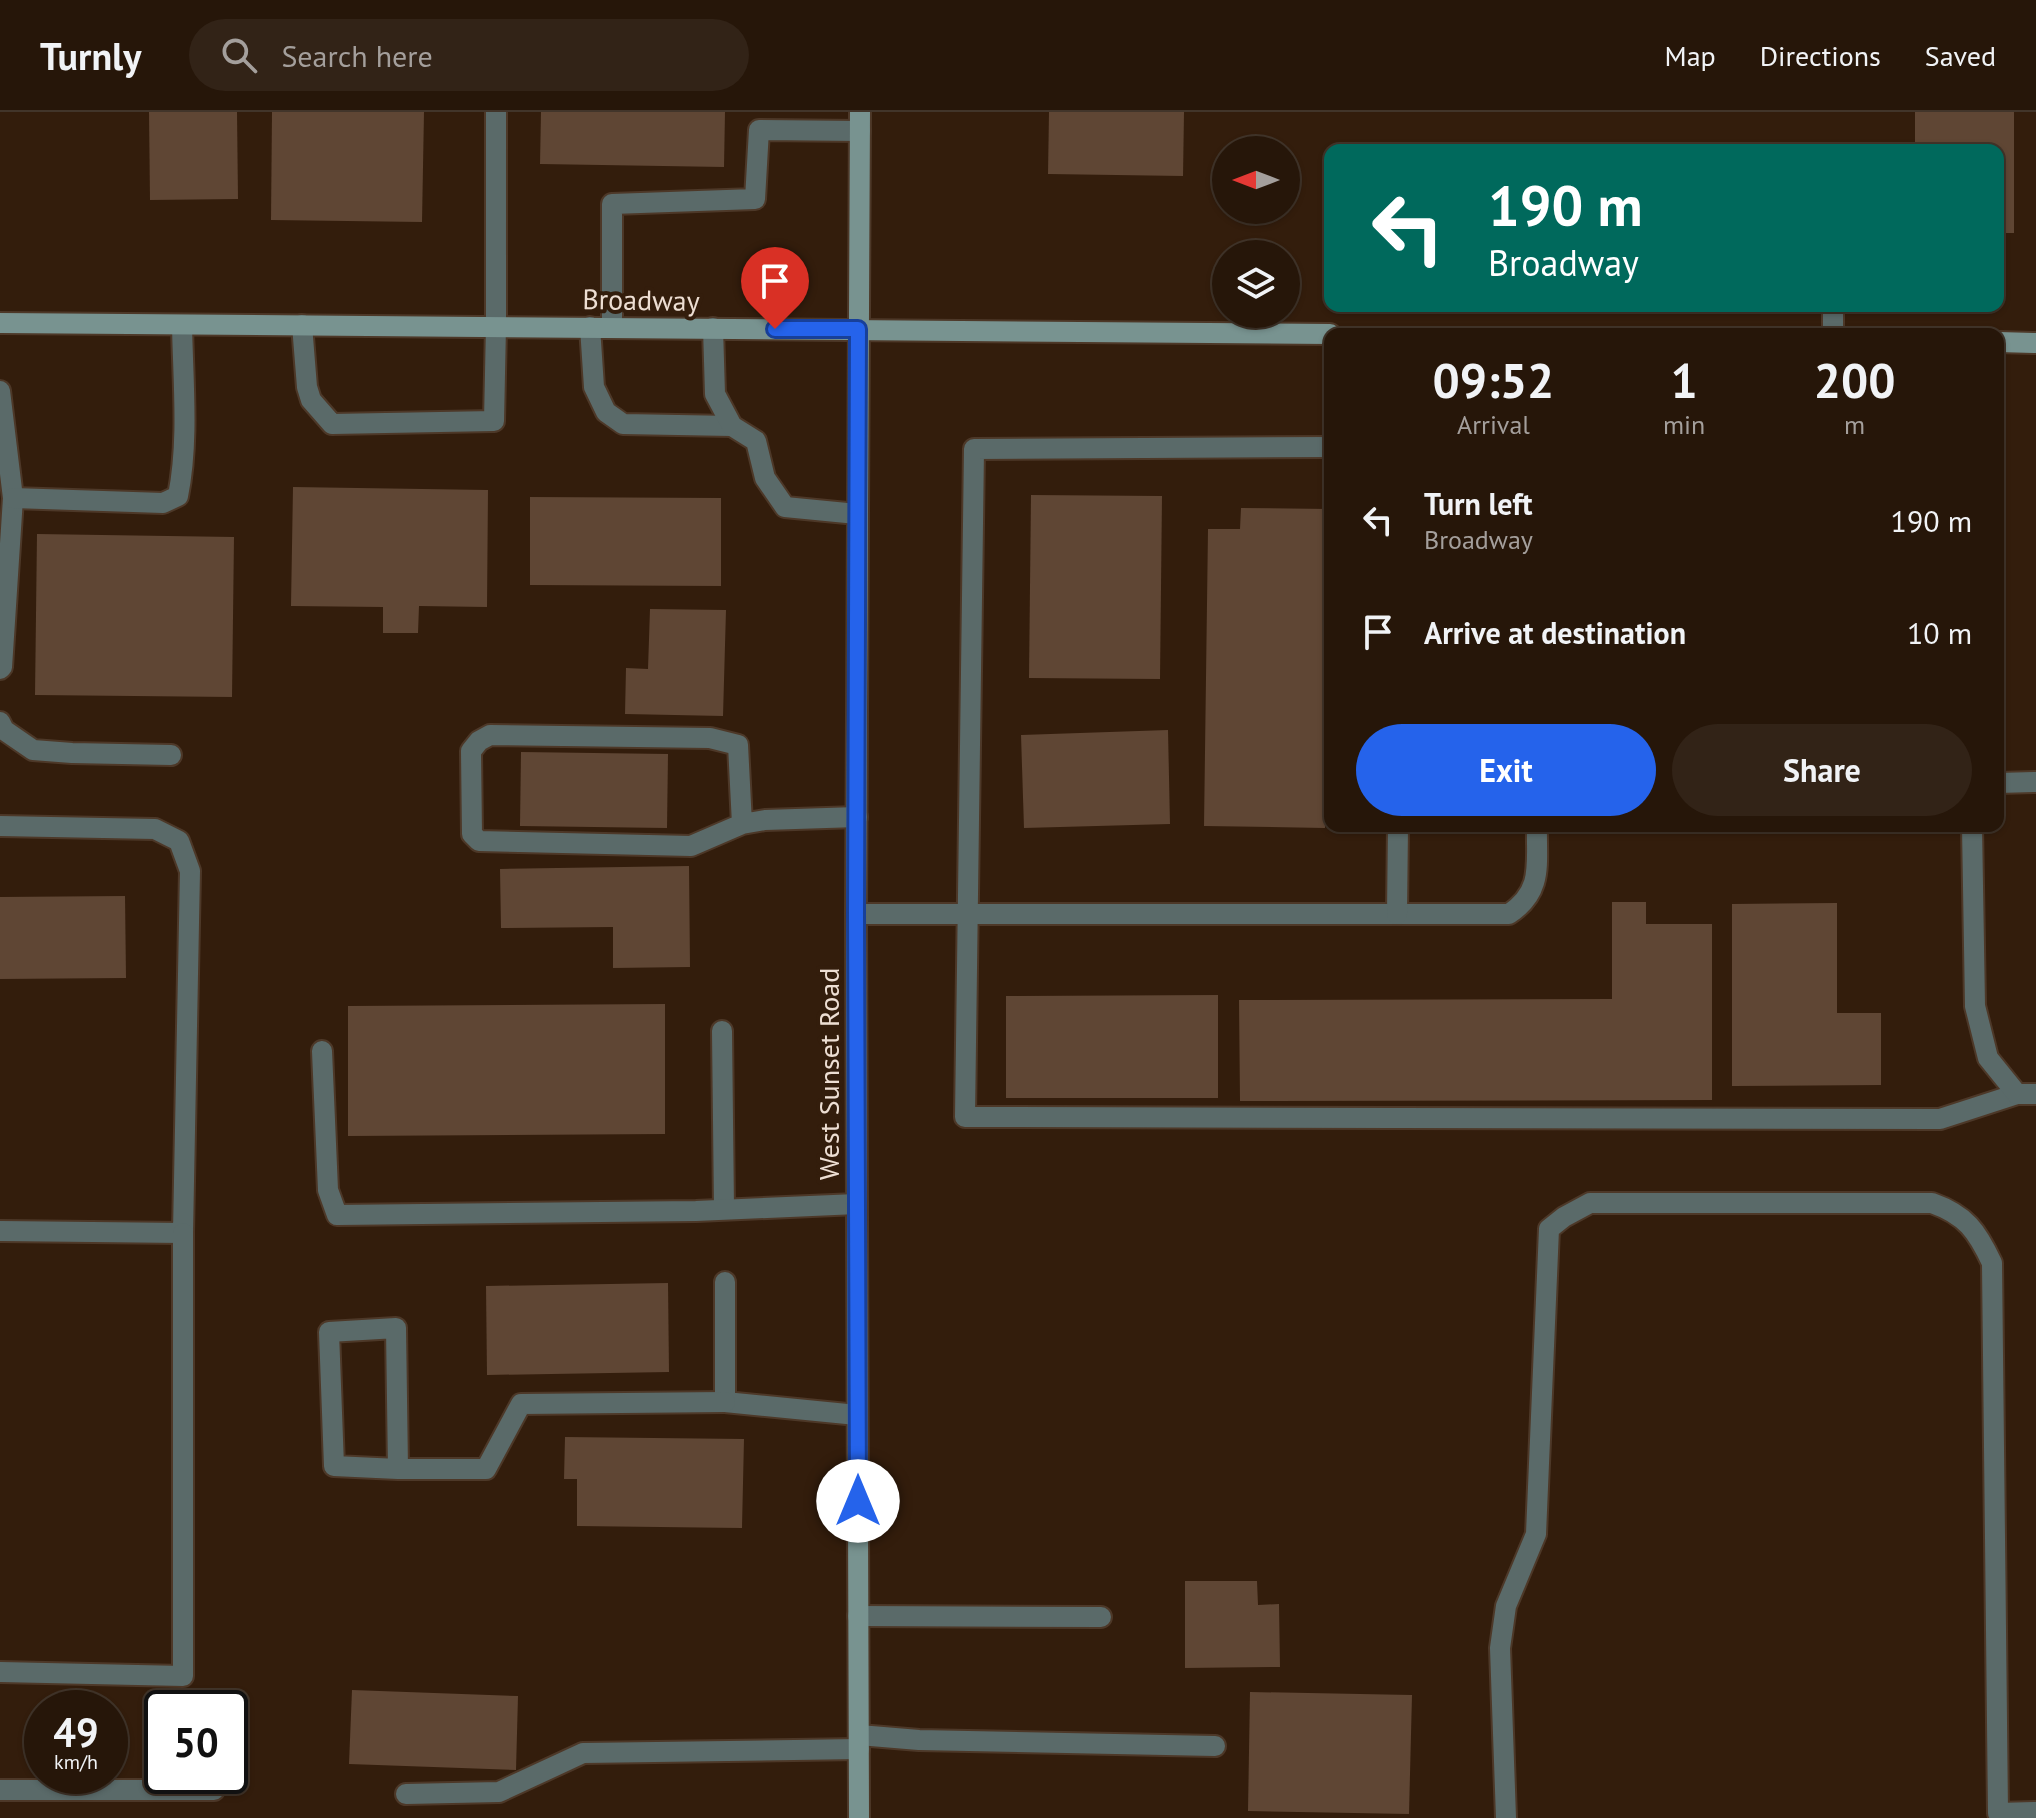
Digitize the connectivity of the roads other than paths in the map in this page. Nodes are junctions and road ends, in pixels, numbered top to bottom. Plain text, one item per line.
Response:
1 (496, 112) edge
2 (860, 121) edge
3 (0, 323) edge
4 (182, 325) junction
5 (302, 325) junction
6 (496, 326) junction
7 (590, 327) junction
8 (612, 328) junction
9 (713, 328) junction
10 (858, 329) junction
11 (1324, 334) edge
12 (2004, 342) edge
13 (2036, 343) edge
14 (0, 391) edge
15 (732, 426) junction
16 (1324, 447) edge
17 (13, 498) junction
18 (857, 514) junction
19 (0, 669) edge
20 (0, 722) edge
21 (171, 755) dead end
22 (2036, 782) edge
23 (2004, 783) edge
24 (857, 817) junction
25 (742, 824) junction
26 (0, 826) edge
27 (1398, 832) edge
28 (1537, 832) edge
29 (1972, 832) edge
30 (856, 914) junction
31 (967, 914) junction
32 (1397, 914) junction
33 (722, 1031) dead end
34 (322, 1051) dead end
35 (2027, 1094) edge
36 (857, 1204) junction
37 (724, 1209) junction
38 (0, 1231) edge
39 (183, 1233) junction
40 (725, 1282) dead end
41 (725, 1402) junction
42 (857, 1415) junction
43 (398, 1469) junction
44 (858, 1616) junction
45 (1101, 1617) dead end
46 (0, 1672) edge
47 (859, 1742) junction
48 (1215, 1746) dead end
49 (0, 1790) edge
50 (144, 1790) edge
51 (406, 1794) dead end
52 (2036, 1812) edge
53 (859, 1818) edge
54 (1506, 1818) edge

1 - 6 lane
2 - 8 lane
2 - 10 main road, West Sunset Road
3 - 4 main road, Broadway
4 - 5 main road, Broadway
4 - 17 lane
5 - 6 main road, Broadway
5 - 6 lane
6 - 7 main road, Broadway
7 - 8 main road, Broadway
7 - 15 lane
8 - 9 main road, Broadway
9 - 10 main road, Broadway
9 - 15 lane
10 - 11 main road, Broadway
10 - 18 main road, West Sunset Road
12 - 13 main road
14 - 17 lane
15 - 18 lane
16 - 31 lane
17 - 19 lane
18 - 24 main road, West Sunset Road
20 - 21 lane
22 - 23 lane
24 - 25 lane
24 - 30 main road, West Sunset Road
25 - 25 lane
26 - 39 lane
27 - 32 lane
28 - 32 lane
29 - 35 lane
30 - 31 lane
30 - 36 main road, West Sunset Road
31 - 32 lane
31 - 35 lane
33 - 37 lane
34 - 37 lane
36 - 37 lane
36 - 42 main road, West Sunset Road
38 - 39 lane
39 - 46 lane
40 - 41 lane
41 - 42 lane
41 - 43 lane
42 - 44 main road, West Sunset Road
43 - 43 lane
44 - 45 lane
44 - 47 main road, West Sunset Road
47 - 48 lane
47 - 51 lane
47 - 53 main road, West Sunset Road
49 - 50 lane
52 - 54 lane

